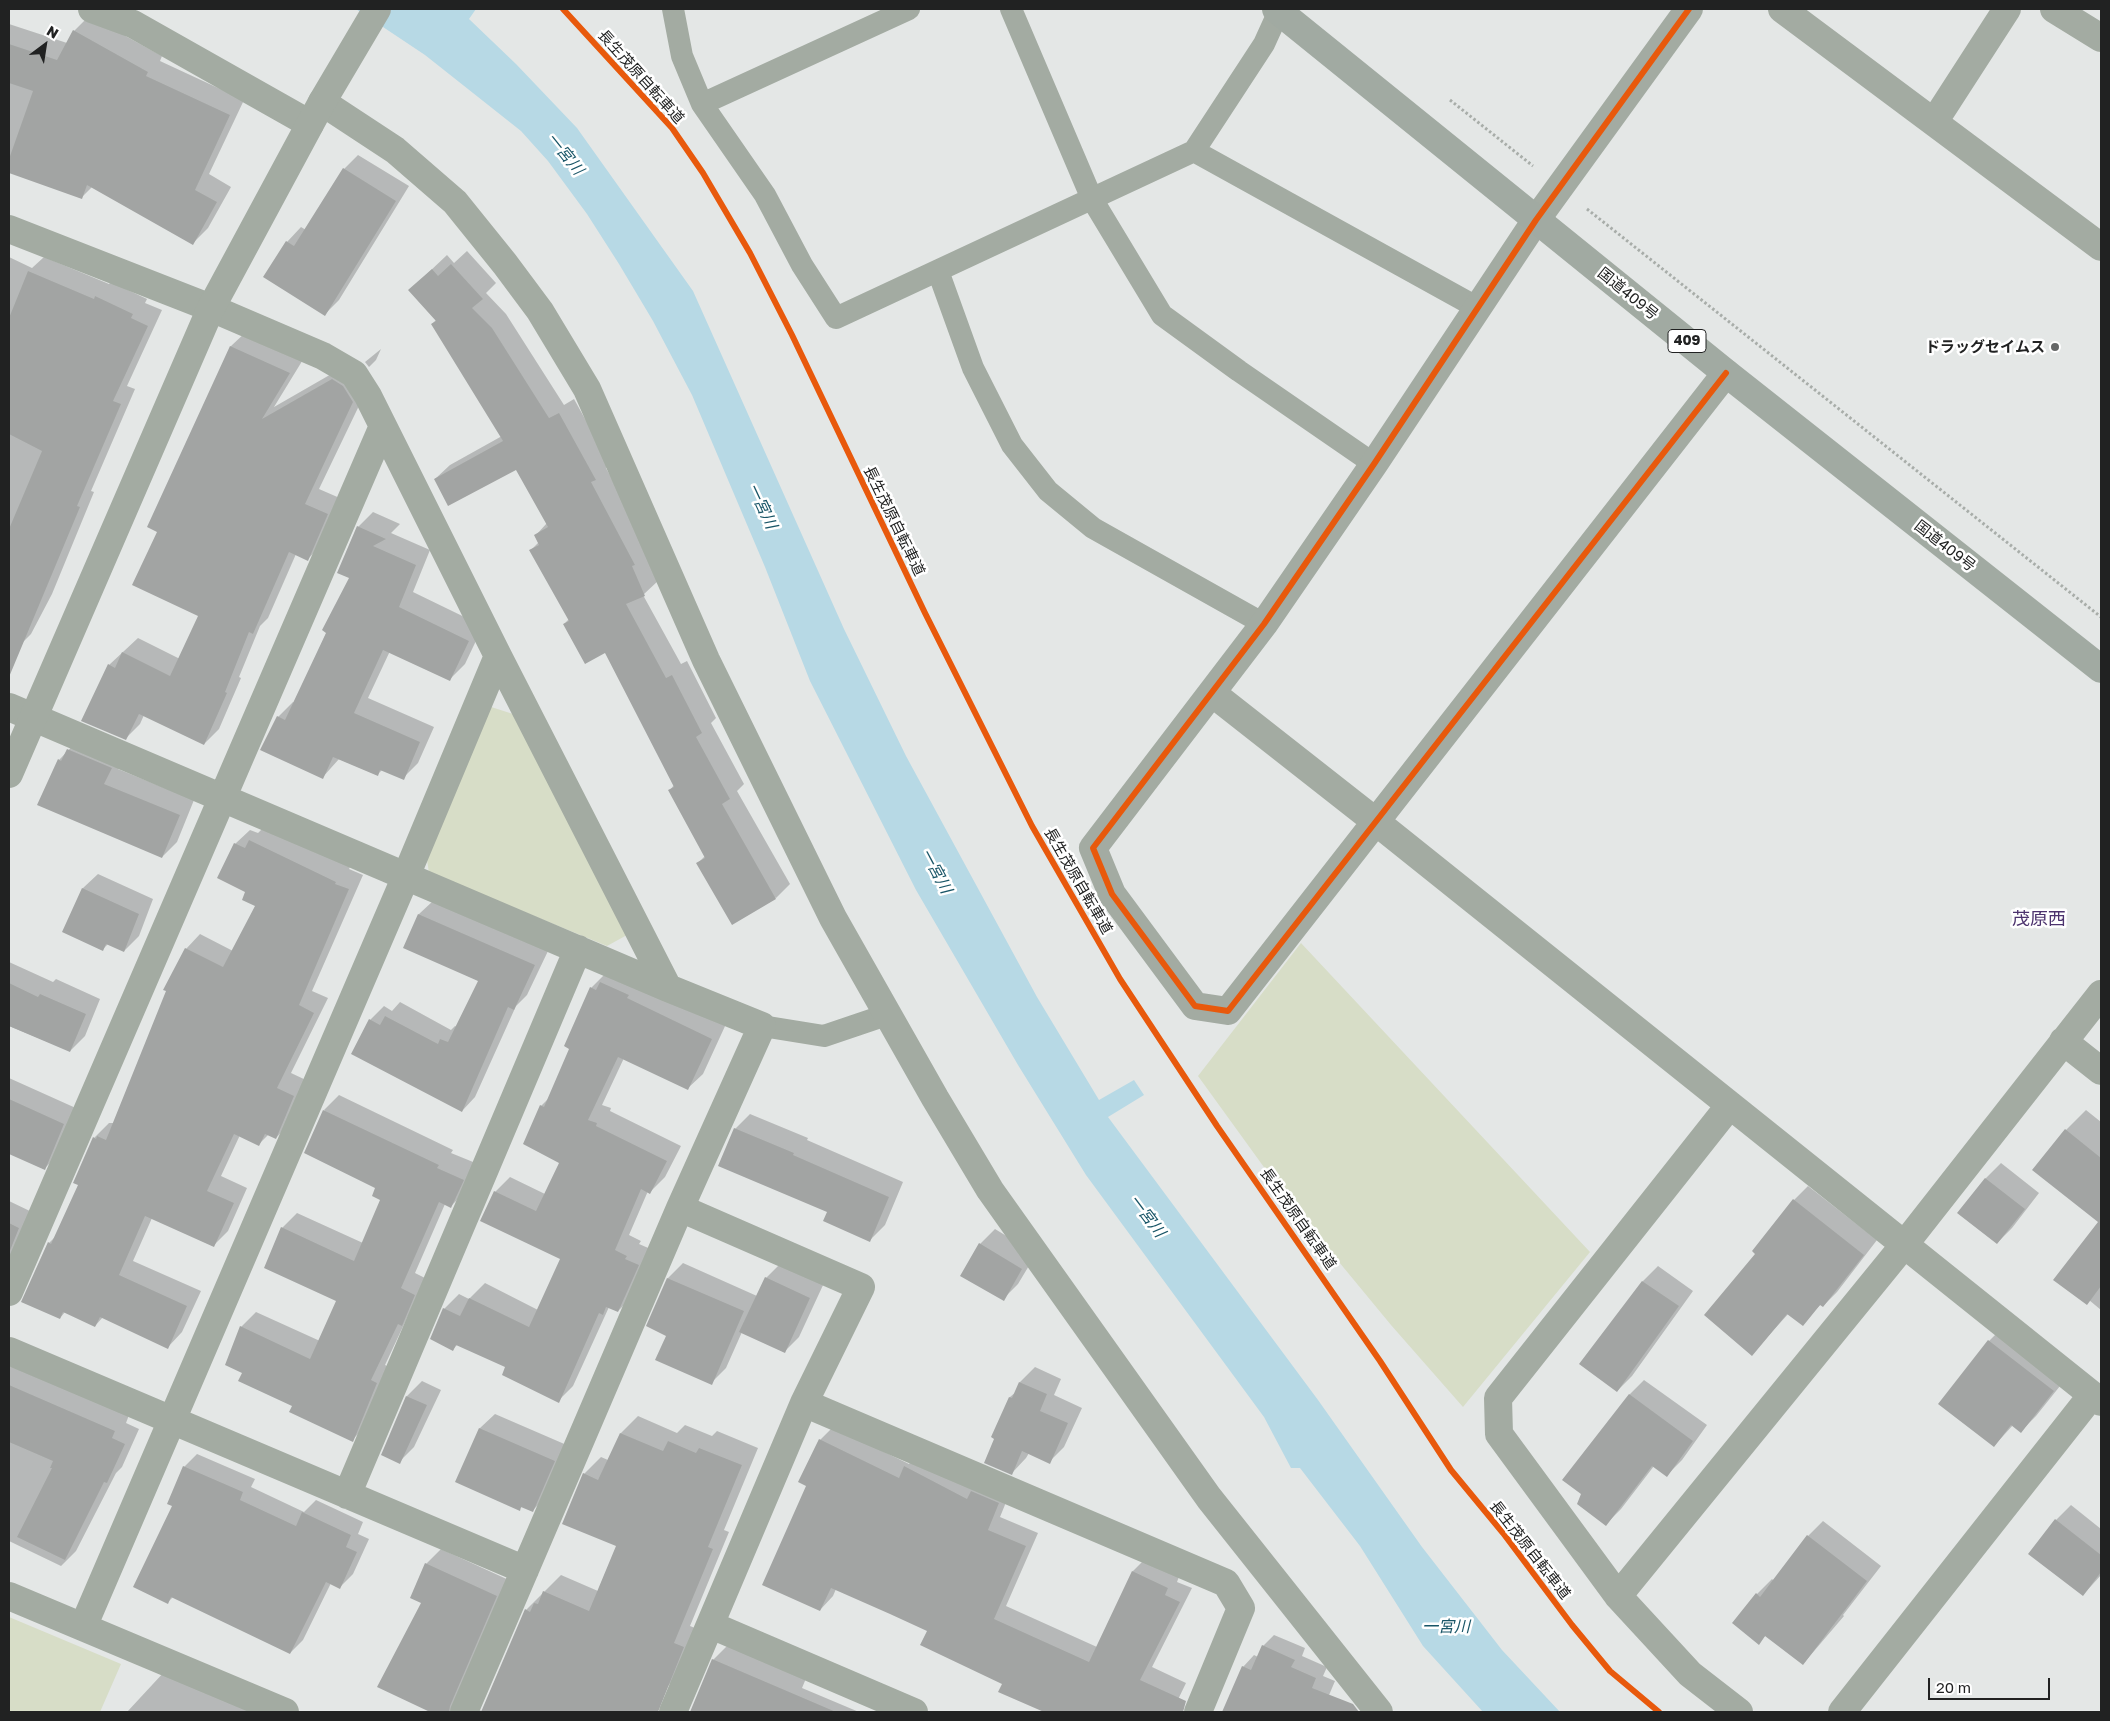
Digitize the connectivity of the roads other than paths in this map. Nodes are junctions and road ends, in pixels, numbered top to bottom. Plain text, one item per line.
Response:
1 (92, 9) edge
2 (377, 9) edge
3 (673, 9) edge
4 (909, 9) edge
5 (1010, 9) edge
6 (1278, 9) edge
7 (1689, 9) edge
8 (1782, 9) edge
9 (2007, 9) edge
10 (2054, 9) edge
11 (2101, 38) edge
12 (702, 104) junction
13 (316, 113) junction
14 (1934, 122) junction
15 (1194, 151) junction
16 (1092, 199) junction
17 (1536, 220) junction
18 (11, 237) edge
19 (2101, 247) edge
20 (938, 271) junction
21 (211, 308) junction
22 (1478, 308) junction
23 (1726, 373) junction
24 (384, 426) junction
25 (1374, 464) junction
26 (1264, 624) junction
27 (498, 656) junction
28 (2101, 669) edge
29 (1212, 693) junction
30 (21, 712) edge
31 (9, 774) edge
32 (223, 798) junction
33 (1375, 821) junction
34 (406, 876) junction
35 (578, 949) junction
36 (668, 988) junction
37 (2101, 994) edge
38 (886, 1015) junction
39 (762, 1026) junction
40 (2063, 1041) junction
41 (2101, 1071) edge
42 (1730, 1105) junction
43 (680, 1208) junction
44 (1904, 1245) junction
45 (9, 1292) edge
46 (9, 1351) edge
47 (2097, 1398) edge
48 (804, 1404) junction
49 (172, 1420) junction
50 (347, 1494) junction
51 (525, 1570) junction
52 (9, 1596) edge
53 (1618, 1596) junction
54 (711, 1626) junction
55 (83, 1628) junction
56 (285, 1712) edge
57 (464, 1712) edge
58 (673, 1712) edge
59 (914, 1712) edge
60 (1198, 1712) edge
61 (1378, 1712) edge
62 (1739, 1712) edge
63 (1842, 1712) edge

1 - 13 street
2 - 13 street
3 - 12 lane
4 - 12 lane
5 - 16 lane
6 - 15 lane
6 - 17 highway, 国道409号 / 409
7 - 17 street
8 - 14 street
9 - 14 street
10 - 11 street
12 - 20 lane
13 - 21 street
13 - 38 street
14 - 19 street
15 - 16 lane
15 - 22 lane
16 - 20 lane
16 - 25 lane
17 - 22 street
17 - 23 highway, 国道409号 / 409
18 - 21 street
20 - 26 lane
21 - 24 street
21 - 30 street
22 - 25 street
23 - 28 highway, 国道409号 / 409
23 - 33 street
24 - 27 street
24 - 32 street
25 - 26 street
26 - 29 street
27 - 34 street
27 - 36 street
29 - 33 street
29 - 33 street
30 - 31 street
30 - 32 street
32 - 34 street
32 - 45 street
33 - 42 street
34 - 35 street
34 - 49 street
35 - 36 street
35 - 50 street
36 - 39 street
37 - 40 street
38 - 39 lane
38 - 61 street
39 - 43 street
40 - 41 street
40 - 44 street
42 - 44 street
42 - 53 street
43 - 48 street
43 - 51 street
44 - 47 street
44 - 53 street
46 - 49 street
47 - 63 street
48 - 54 street
48 - 60 street
49 - 50 street
49 - 55 street
50 - 51 street
51 - 57 street
52 - 55 street
53 - 62 street
54 - 58 street
54 - 59 street
55 - 56 street

